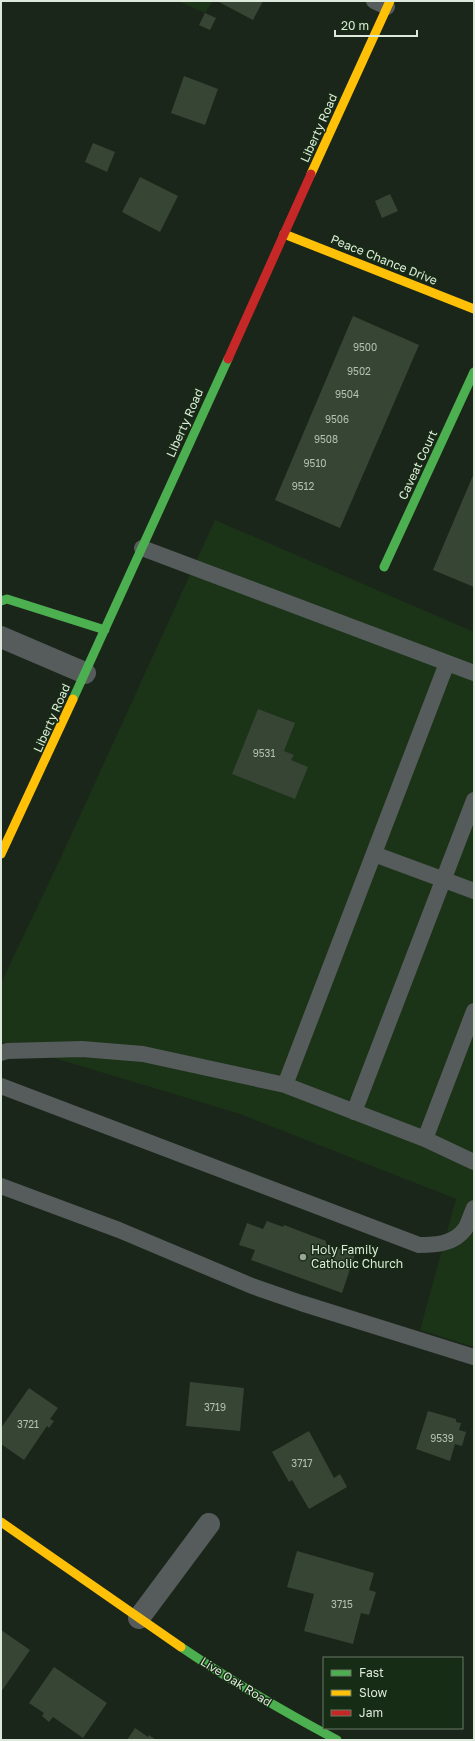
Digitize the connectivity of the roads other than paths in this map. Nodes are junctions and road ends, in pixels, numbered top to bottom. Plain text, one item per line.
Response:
1 (384, 3) edge
2 (284, 234) junction
3 (474, 309) edge
4 (474, 372) edge
5 (142, 548) junction
6 (384, 567) dead end
7 (1, 600) edge
8 (105, 630) junction
9 (1, 637) edge
10 (447, 663) junction
11 (85, 673) junction
12 (474, 673) edge
13 (474, 800) edge
14 (1, 854) edge
15 (374, 854) junction
16 (443, 880) junction
17 (474, 891) edge
18 (474, 1011) edge
19 (1, 1053) edge
20 (285, 1085) junction
21 (1, 1086) edge
22 (354, 1112) junction
23 (425, 1139) junction
24 (474, 1162) edge
25 (1, 1186) edge
26 (474, 1208) edge
27 (474, 1357) edge
28 (1, 1522) edge
29 (209, 1524) dead end
30 (139, 1618) junction
31 (338, 1740) edge

1 - 2 main road, Liberty Road
2 - 3 main road, Peace Chance Drive
2 - 5 main road, Liberty Road
4 - 6 main road, Caveat Court
5 - 8 main road, Liberty Road
5 - 10 lane
7 - 8 main road
8 - 11 main road, Liberty Road
9 - 11 street
10 - 12 lane
10 - 15 lane
11 - 14 main road, Liberty Road
13 - 16 lane
15 - 16 lane
15 - 20 lane
16 - 17 lane
16 - 22 lane
18 - 23 lane
19 - 20 lane
20 - 22 lane
21 - 26 lane
22 - 23 lane
23 - 24 lane
25 - 27 lane
28 - 30 main road, Live Oak Road
29 - 30 street
30 - 31 main road, Live Oak Road

